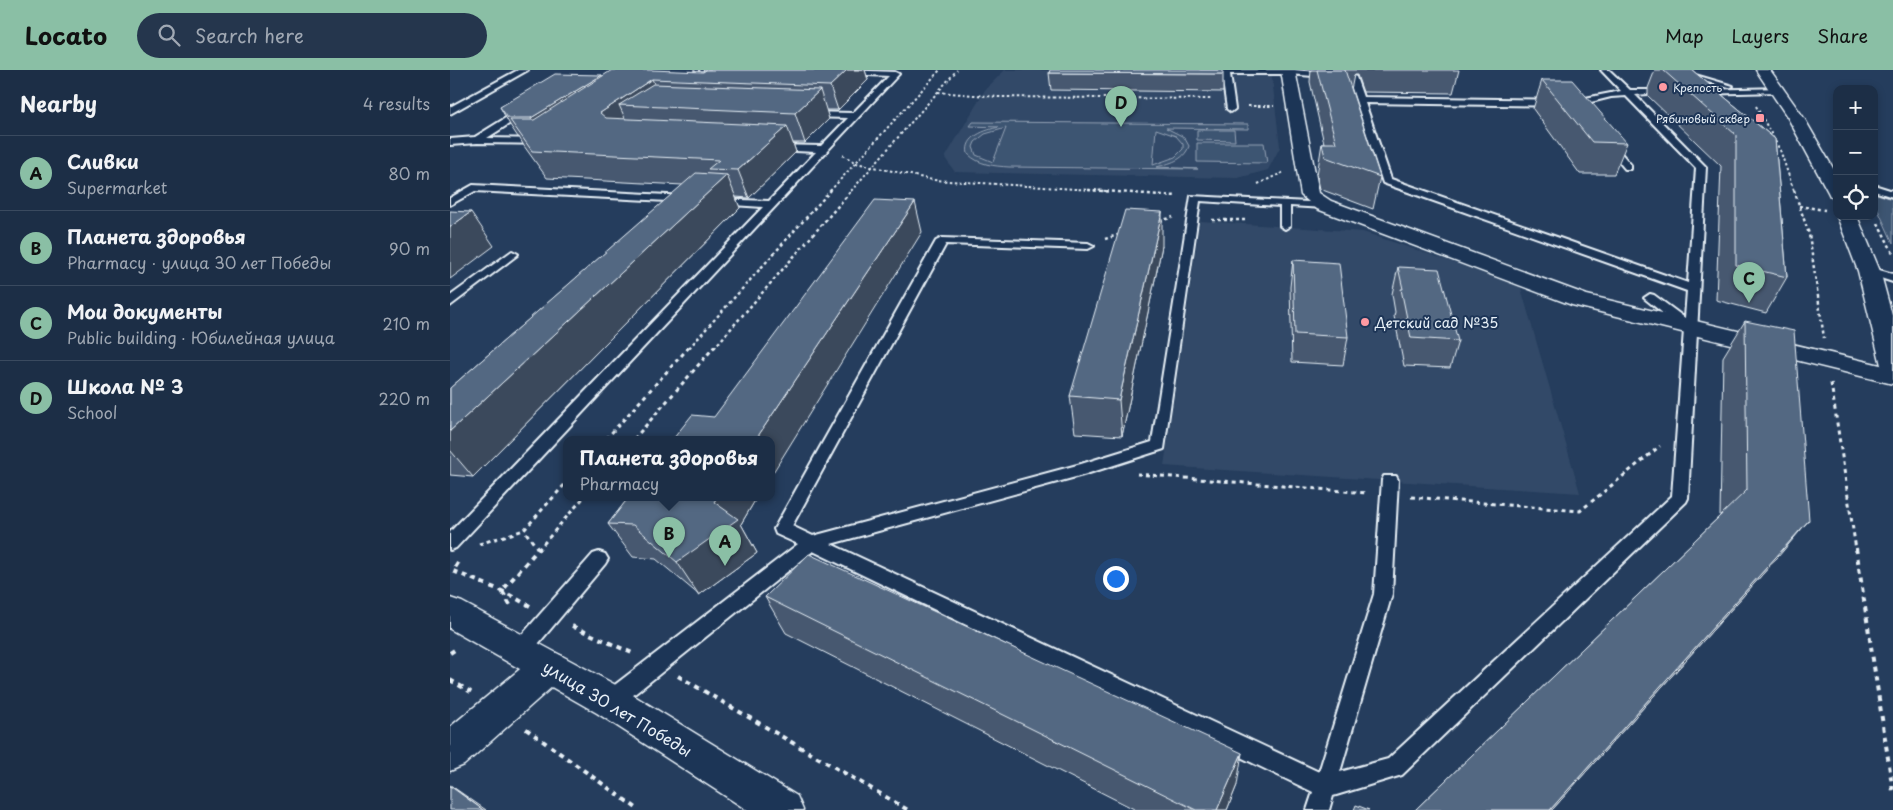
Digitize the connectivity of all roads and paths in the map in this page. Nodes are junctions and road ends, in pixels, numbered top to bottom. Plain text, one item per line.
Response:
1 (524, 70) edge
2 (704, 70) edge
3 (940, 70) edge
4 (957, 70) edge
5 (1606, 70) edge
6 (1669, 70) edge
7 (1764, 70) edge
8 (1288, 71) edge
9 (839, 72) edge
10 (1204, 72) edge
11 (1226, 72) junction
12 (681, 73) edge
13 (1748, 90) junction
14 (1779, 90) junction
15 (937, 92) junction
16 (1627, 92) junction
17 (1645, 92) dead end
18 (1692, 92) edge
19 (1360, 100) junction
20 (1231, 104) junction
21 (1295, 106) junction
22 (450, 111) edge
23 (797, 114) edge
24 (854, 116) junction
25 (1599, 132) edge
26 (477, 140) junction
27 (450, 142) edge
28 (765, 146) edge
29 (825, 147) junction
30 (856, 163) junction
31 (872, 167) junction
32 (1628, 167) dead end
33 (1833, 176) edge
34 (1878, 189) edge
35 (1893, 194) edge
36 (1195, 198) junction
37 (450, 202) edge
38 (1285, 203) junction
39 (771, 204) junction
40 (1324, 205) junction
41 (1799, 206) junction
42 (1833, 212) edge
43 (1841, 220) edge
44 (1876, 220) edge
45 (1285, 226) dead end
46 (1088, 246) dead end
47 (512, 254) dead end
48 (1893, 254) edge
49 (1893, 267) edge
50 (1869, 271) junction
51 (1893, 278) edge
52 (1693, 289) junction
53 (1650, 298) dead end
54 (450, 302) edge
55 (1690, 328) junction
56 (1828, 360) junction
57 (1893, 365) edge
58 (1893, 376) edge
59 (1684, 426) junction
60 (609, 436) edge
61 (637, 436) edge
62 (1132, 474) dead end
63 (563, 486) edge
64 (1390, 487) junction
65 (580, 501) edge
66 (524, 530) junction
67 (450, 543) edge
68 (812, 543) junction
69 (473, 546) dead end
70 (538, 549) junction
71 (599, 559) dead end
72 (510, 604) dead end
73 (450, 612) edge
74 (535, 658) junction
75 (450, 680) edge
76 (610, 701) junction
77 (500, 710) junction
78 (450, 752) edge
79 (1326, 788) junction
80 (1893, 791) edge
81 (639, 810) edge
82 (783, 810) edge
83 (1318, 810) edge

1 - 22 lane
2 - 12 path
3 - 30 path
4 - 15 path
5 - 16 lane
6 - 13 lane
7 - 14 street
8 - 11 lane
8 - 19 lane
8 - 21 street
9 - 24 lane
10 - 11 lane
11 - 20 lane
13 - 14 lane
13 - 18 lane
13 - 41 path
14 - 33 street
15 - 20 path
15 - 31 path
16 - 17 lane
16 - 19 lane
16 - 52 lane
19 - 52 lane
20 - 21 path
21 - 40 street
23 - 24 lane
24 - 29 lane
25 - 32 lane
26 - 26 lane
26 - 27 lane
28 - 29 lane
29 - 30 path
29 - 39 lane
30 - 31 path
30 - 60 path
31 - 36 path
31 - 61 path
34 - 35 lane
36 - 38 lane
36 - 68 lane
37 - 39 lane
38 - 40 lane
38 - 45 lane
39 - 67 lane
40 - 55 street
41 - 42 path
41 - 56 path
43 - 50 street
44 - 48 path
46 - 68 lane
47 - 54 lane
49 - 50 lane
50 - 51 lane
50 - 57 street
52 - 55 lane
53 - 55 lane
55 - 56 street
55 - 59 lane
56 - 58 street
56 - 80 path
59 - 64 path
59 - 79 lane
62 - 64 path
63 - 66 path
64 - 79 lane
65 - 70 path
66 - 69 path
66 - 70 path
68 - 76 lane
68 - 79 lane
70 - 72 path
71 - 74 lane
73 - 74 street, улица 30 лет Победы
74 - 76 street, улица 30 лет Победы
74 - 77 street
75 - 77 path
76 - 82 street, улица 30 лет Победы
77 - 78 street
77 - 81 path
79 - 83 lane

